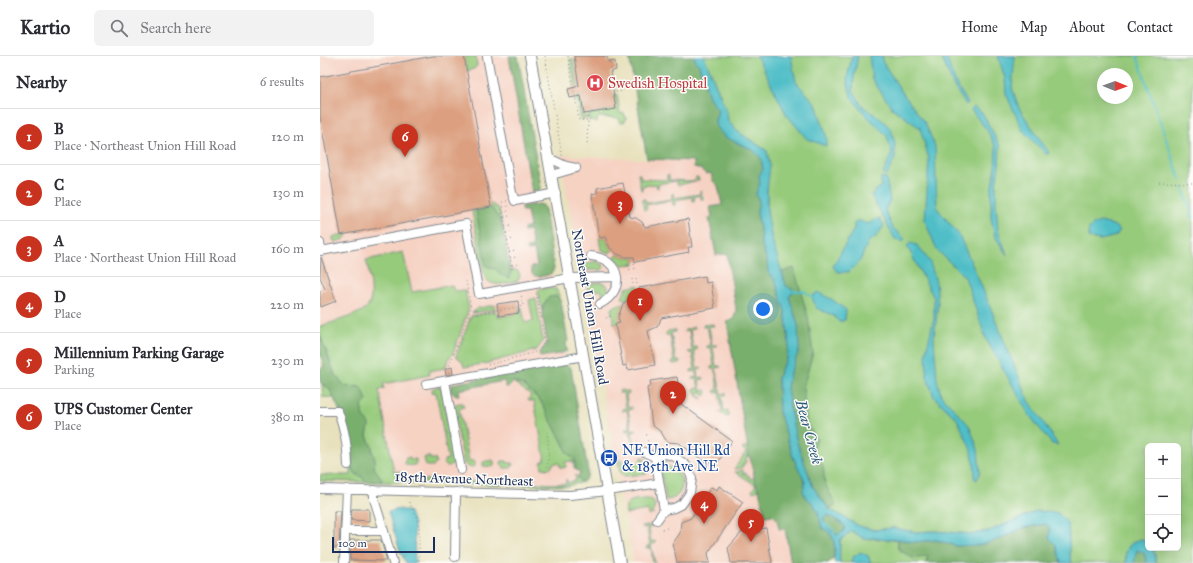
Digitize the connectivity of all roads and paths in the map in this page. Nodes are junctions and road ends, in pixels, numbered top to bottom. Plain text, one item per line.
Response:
1 (487, 56) edge
2 (530, 56) edge
3 (545, 56) edge
4 (568, 56) edge
5 (609, 56) edge
6 (551, 88) junction
7 (554, 88) dead end
8 (624, 91) dead end
9 (586, 114) dead end
10 (588, 120) junction
11 (587, 143) dead end
12 (549, 158) junction
13 (563, 161) dead end
14 (552, 176) junction
15 (1160, 182) dead end
16 (1193, 183) edge
17 (556, 193) junction
18 (507, 201) dead end
19 (502, 202) dead end
20 (508, 206) dead end
21 (508, 211) dead end
22 (502, 212) junction
23 (509, 216) dead end
24 (503, 218) junction
25 (511, 226) dead end
26 (505, 227) junction
27 (512, 232) dead end
28 (506, 233) junction
29 (513, 239) dead end
30 (507, 240) junction
31 (320, 243) edge
32 (516, 251) dead end
33 (509, 252) junction
34 (591, 256) dead end
35 (516, 257) dead end
36 (510, 258) junction
37 (518, 264) dead end
38 (634, 264) dead end
39 (511, 265) junction
40 (629, 265) dead end
41 (512, 269) dead end
42 (635, 270) dead end
43 (630, 271) dead end
44 (617, 277) junction
45 (570, 278) junction
46 (632, 279) dead end
47 (636, 279) dead end
48 (466, 281) dead end
49 (534, 284) junction
50 (637, 284) dead end
51 (633, 285) dead end
52 (519, 287) junction
53 (600, 304) dead end
54 (469, 315) junction
55 (611, 316) dead end
56 (606, 318) dead end
57 (584, 356) junction
58 (487, 365) dead end
59 (448, 369) dead end
60 (445, 380) junction
61 (426, 384) dead end
62 (320, 411) edge
63 (547, 432) dead end
64 (650, 435) dead end
65 (646, 436) dead end
66 (651, 440) dead end
67 (647, 441) dead end
68 (644, 452) dead end
69 (655, 457) junction
70 (348, 465) dead end
71 (461, 470) dead end
72 (545, 472) dead end
73 (659, 483) junction
74 (320, 489) edge
75 (347, 489) junction
76 (374, 490) junction
77 (608, 491) junction
78 (456, 492) junction
79 (409, 502) dead end
80 (664, 510) junction
81 (657, 520) dead end
82 (667, 528) dead end
83 (662, 529) dead end
84 (345, 531) junction
85 (384, 531) junction
86 (455, 557) dead end
87 (344, 563) edge
88 (393, 563) edge
89 (419, 563) edge
90 (620, 563) edge

1 - 17 street
2 - 12 main road, Northeast Union Hill Road
3 - 6 path
4 - 10 path
5 - 8 path
6 - 7 path
6 - 13 path
9 - 10 path
10 - 11 path
12 - 14 main road, Northeast Union Hill Road
12 - 14 street
14 - 17 main road, Northeast Union Hill Road
15 - 16 path
17 - 45 main road, Northeast Union Hill Road
18 - 19 path
20 - 22 path
21 - 22 path
22 - 24 path
23 - 24 path
24 - 26 path
25 - 26 path
26 - 28 path
27 - 28 path
28 - 30 path
29 - 30 path
30 - 33 path
31 - 52 street
32 - 33 path
33 - 36 path
34 - 44 street
35 - 36 path
36 - 39 path
37 - 39 path
38 - 42 path
39 - 41 path
40 - 43 path
44 - 45 street
44 - 53 street
45 - 49 street
45 - 57 main road, Northeast Union Hill Road
46 - 51 path
47 - 50 path
48 - 54 path
49 - 52 street
49 - 58 path
52 - 54 path
54 - 59 path
55 - 56 path
57 - 60 street
57 - 77 main road, Northeast Union Hill Road
60 - 61 street
60 - 71 street
62 - 70 street
63 - 72 path
64 - 65 path
66 - 67 path
68 - 69 street
69 - 73 street
69 - 80 street
73 - 77 street, 185th Avenue Northeast
73 - 80 street
74 - 75 street, 185th Avenue Northeast
75 - 76 street, 185th Avenue Northeast
75 - 84 street
76 - 78 street, 185th Avenue Northeast
76 - 85 street
77 - 78 street, 185th Avenue Northeast
77 - 90 main road, Northeast Union Hill Road
78 - 86 street
79 - 89 path
80 - 81 street
82 - 83 path
84 - 85 street
84 - 87 street
85 - 88 street

